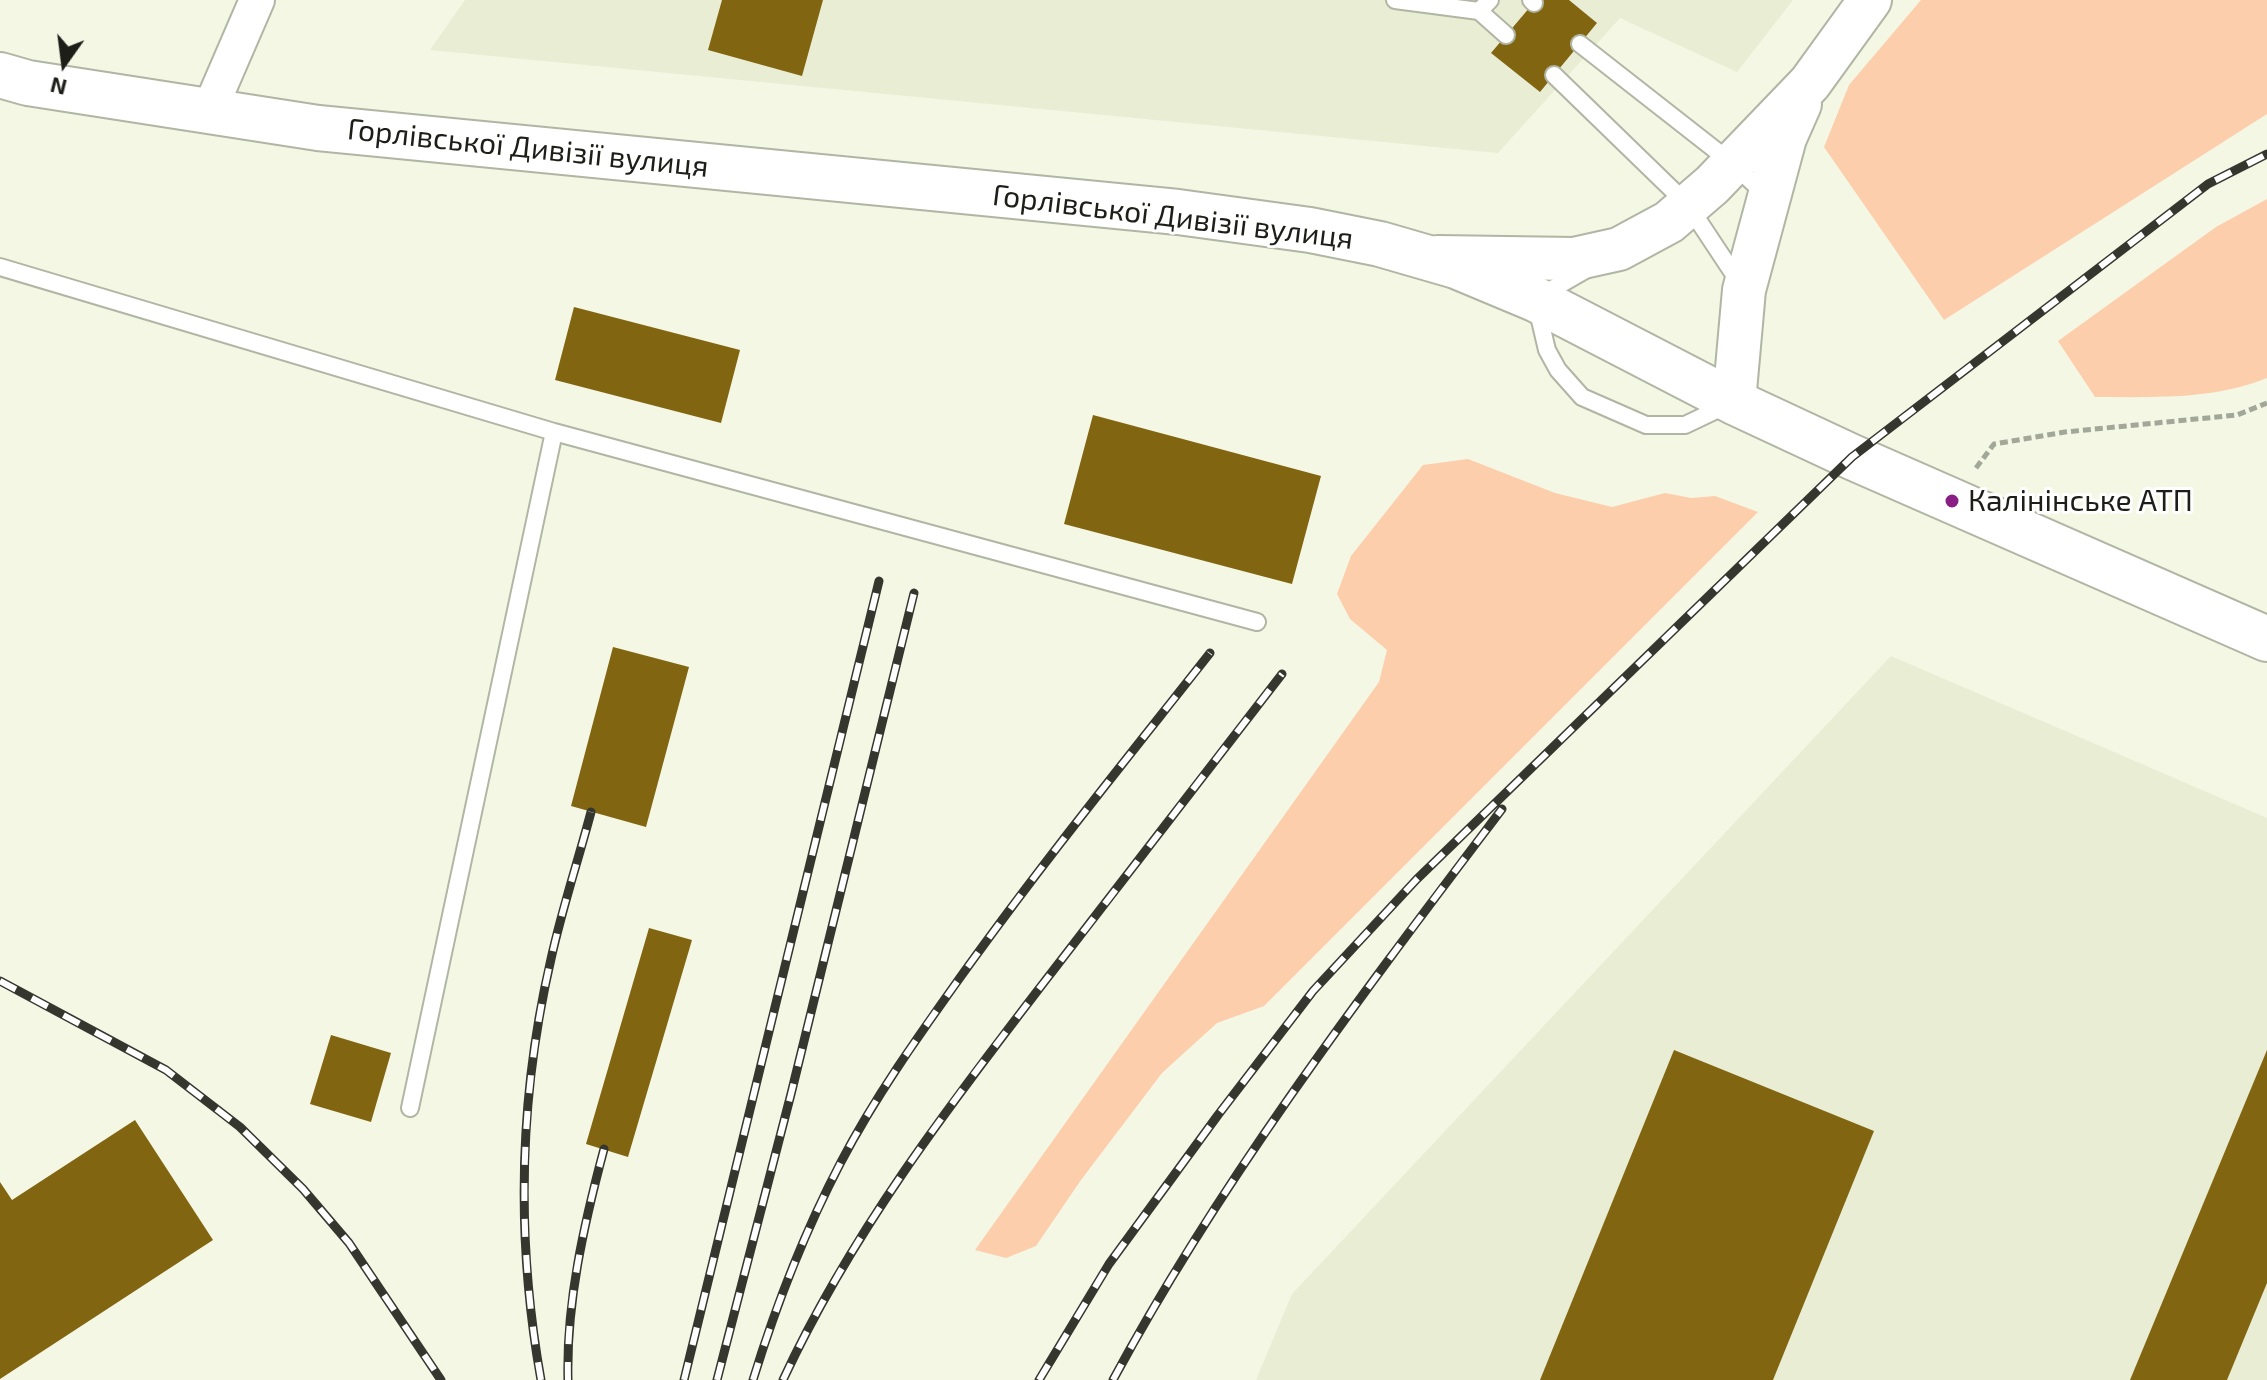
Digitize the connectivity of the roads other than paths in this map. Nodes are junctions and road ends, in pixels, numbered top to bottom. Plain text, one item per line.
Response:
1 (257, 0) edge
2 (1395, 0) edge
3 (1870, 0) edge
4 (1484, 6) edge
5 (1506, 35) dead end
6 (1580, 44) dead end
7 (0, 75) edge
8 (1554, 75) dead end
9 (1810, 83) junction
10 (209, 111) junction
11 (1732, 163) junction
12 (1768, 197) junction
13 (1688, 205) junction
14 (1619, 249) junction
15 (1421, 256) junction
16 (0, 267) edge
17 (1744, 290) junction
18 (1535, 299) junction
19 (1734, 402) junction
20 (554, 432) junction
21 (1257, 622) dead end
22 (2267, 639) edge
23 (410, 1108) dead end

1 - 10 street
2 - 4 lane
3 - 9 street
4 - 5 lane
6 - 11 lane
7 - 10 main road, Горлівської Дивізії вулиця
8 - 13 lane
9 - 11 street
9 - 12 street
10 - 15 main road, Горлівської Дивізії вулиця
11 - 12 lane
11 - 13 street
12 - 17 street
13 - 14 street
13 - 17 lane
14 - 15 street
14 - 18 lane
15 - 18 main road, Горлівської Дивізії вулиця
16 - 20 lane
17 - 19 street
18 - 19 main road, Горлівської Дивізії вулиця
18 - 19 lane
19 - 22 main road, Горлівської Дивізії вулиця
20 - 21 lane
20 - 23 lane

